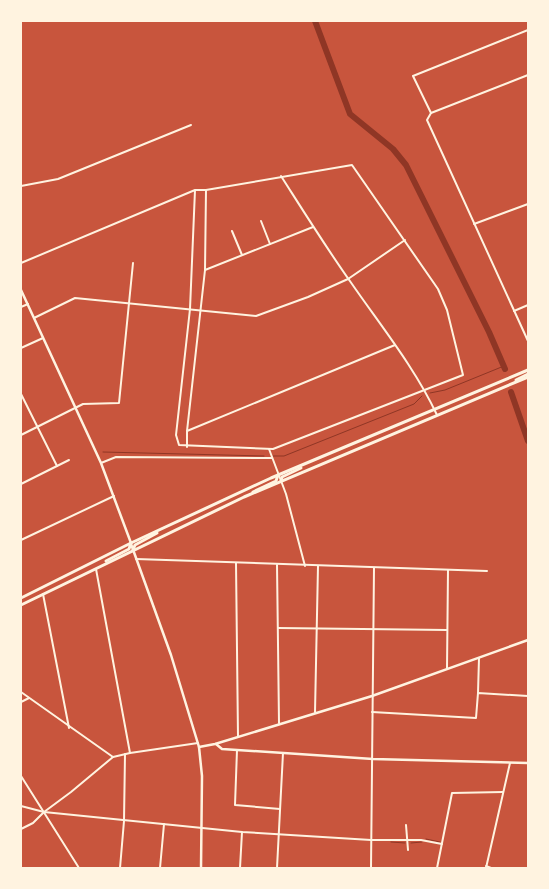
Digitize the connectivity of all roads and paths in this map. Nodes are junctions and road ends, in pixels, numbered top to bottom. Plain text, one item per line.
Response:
1 (528, 30) edge
2 (528, 75) edge
3 (431, 113) junction
4 (191, 125) dead end
5 (281, 176) junction
6 (21, 186) edge
7 (195, 190) junction
8 (206, 190) junction
9 (528, 204) edge
10 (261, 220) dead end
11 (474, 224) junction
12 (313, 227) junction
13 (232, 231) dead end
14 (405, 240) junction
15 (270, 244) junction
16 (242, 255) junction
17 (21, 263) edge
18 (133, 264) dead end
19 (205, 270) junction
20 (348, 279) junction
21 (21, 290) edge
22 (130, 303) junction
23 (28, 304) junction
24 (528, 305) edge
25 (21, 307) edge
26 (190, 309) junction
27 (202, 310) junction
28 (514, 311) junction
29 (34, 318) junction
30 (43, 338) junction
31 (528, 341) edge
32 (395, 345) junction
33 (21, 348) edge
34 (528, 370) edge
35 (528, 375) edge
36 (424, 390) junction
37 (21, 394) edge
38 (75, 408) junction
39 (434, 409) junction
40 (437, 415) junction
41 (37, 427) junction
42 (403, 429) junction
43 (187, 431) junction
44 (21, 435) edge
45 (187, 447) junction
46 (269, 449) junction
47 (272, 458) junction
48 (69, 460) dead end
49 (314, 460) junction
50 (101, 463) junction
51 (57, 466) junction
52 (278, 475) junction
53 (281, 481) junction
54 (21, 484) edge
55 (114, 496) junction
56 (244, 497) junction
57 (165, 528) junction
58 (21, 540) edge
59 (130, 543) junction
60 (133, 550) junction
61 (136, 559) junction
62 (236, 563) junction
63 (277, 565) junction
64 (305, 566) junction
65 (318, 566) junction
66 (96, 568) junction
67 (374, 568) junction
68 (448, 570) junction
69 (487, 571) dead end
70 (43, 594) junction
71 (21, 598) edge
72 (21, 605) edge
73 (278, 628) junction
74 (317, 628) junction
75 (373, 630) junction
76 (447, 630) junction
77 (528, 640) edge
78 (479, 657) junction
79 (447, 668) junction
80 (21, 692) edge
81 (478, 693) junction
82 (372, 696) junction
83 (528, 696) edge
84 (28, 698) junction
85 (21, 702) edge
86 (315, 712) junction
87 (372, 712) junction
88 (279, 724) junction
89 (69, 728) junction
90 (238, 737) junction
91 (198, 743) junction
92 (215, 744) junction
93 (199, 747) junction
94 (237, 750) junction
95 (130, 753) junction
96 (283, 753) junction
97 (125, 754) junction
98 (113, 757) junction
99 (373, 759) junction
100 (510, 762) junction
101 (528, 763) edge
102 (21, 776) edge
103 (503, 792) junction
104 (21, 806) edge
105 (280, 809) junction
106 (44, 812) junction
107 (124, 821) junction
108 (164, 824) junction
109 (406, 825) dead end
110 (202, 828) junction
111 (21, 829) edge
112 (242, 832) junction
113 (278, 834) junction
114 (371, 840) junction
115 (406, 840) junction
116 (442, 844) junction
117 (408, 850) dead end
118 (486, 867) edge
119 (79, 868) edge
120 (120, 868) edge
121 (160, 868) edge
122 (201, 868) edge
123 (240, 868) edge
124 (277, 868) edge
125 (371, 868) edge
126 (437, 868) edge
127 (491, 868) edge

1 - 3 street
2 - 3 street
3 - 11 street
4 - 6 street
5 - 8 street
5 - 12 street
5 - 14 street
7 - 8 street
7 - 17 street
7 - 26 street
8 - 19 street
9 - 11 street
10 - 15 street
11 - 28 street
12 - 15 street
12 - 20 street
13 - 16 street
14 - 20 street
14 - 36 street
15 - 16 street
16 - 19 street
18 - 22 street
19 - 27 street
20 - 27 street
20 - 32 street
21 - 23 main road
22 - 26 street
22 - 29 street
22 - 38 street
23 - 25 street
23 - 29 main road
24 - 28 street
26 - 27 street
26 - 45 street
27 - 43 street
28 - 31 street
29 - 30 main road
30 - 33 street
30 - 38 main road
32 - 36 street
32 - 43 street
34 - 39 main road
35 - 40 main road
36 - 39 street
36 - 46 street
37 - 41 street
38 - 41 street
38 - 50 main road
39 - 40 street
39 - 42 main road
39 - 49 main road
40 - 42 main road
41 - 44 street
41 - 51 street
42 - 53 main road
43 - 45 street
45 - 46 street
46 - 47 street
47 - 50 street
47 - 52 street
48 - 51 street
49 - 52 main road
49 - 53 main road
50 - 55 main road
51 - 54 street
52 - 53 street
52 - 56 main road
52 - 57 main road
53 - 56 main road
53 - 64 street
55 - 58 street
55 - 59 main road
56 - 60 main road
57 - 59 main road
57 - 60 main road
59 - 60 main road
59 - 66 main road
59 - 71 main road
60 - 61 main road
60 - 66 main road
61 - 62 street
61 - 91 main road
62 - 63 street
62 - 90 street
63 - 64 street
63 - 73 street
64 - 65 street
65 - 67 street
65 - 74 street
66 - 70 main road
66 - 95 street
67 - 68 street
67 - 75 street
68 - 69 street
68 - 76 street
70 - 72 main road
70 - 89 street
73 - 74 street
73 - 88 street
74 - 75 street
74 - 86 street
75 - 76 street
75 - 82 street
76 - 79 street
77 - 78 main road
78 - 79 main road
78 - 81 street
79 - 82 main road
80 - 84 street
81 - 83 street
81 - 87 street
82 - 86 main road
82 - 87 street
84 - 85 street
84 - 89 street
86 - 88 main road
87 - 99 street
88 - 90 main road
89 - 98 street
90 - 92 main road
91 - 93 main road
91 - 95 street
92 - 93 main road
92 - 94 main road
93 - 110 main road
94 - 96 main road
94 - 105 street
95 - 97 street
96 - 99 main road
96 - 105 street
97 - 98 street
97 - 107 street
98 - 106 street
99 - 100 main road
99 - 114 street
100 - 101 main road
100 - 103 street
102 - 106 street
103 - 116 street
103 - 118 street
104 - 106 street
105 - 113 street
106 - 107 street
106 - 111 street
106 - 119 street
107 - 108 street
107 - 120 street
108 - 110 street
108 - 121 street
109 - 115 street
110 - 112 street
110 - 122 main road
112 - 113 street
112 - 123 street
113 - 114 street
113 - 124 street
114 - 115 street
114 - 125 street
115 - 116 street
115 - 117 street
116 - 126 street
118 - 127 street

